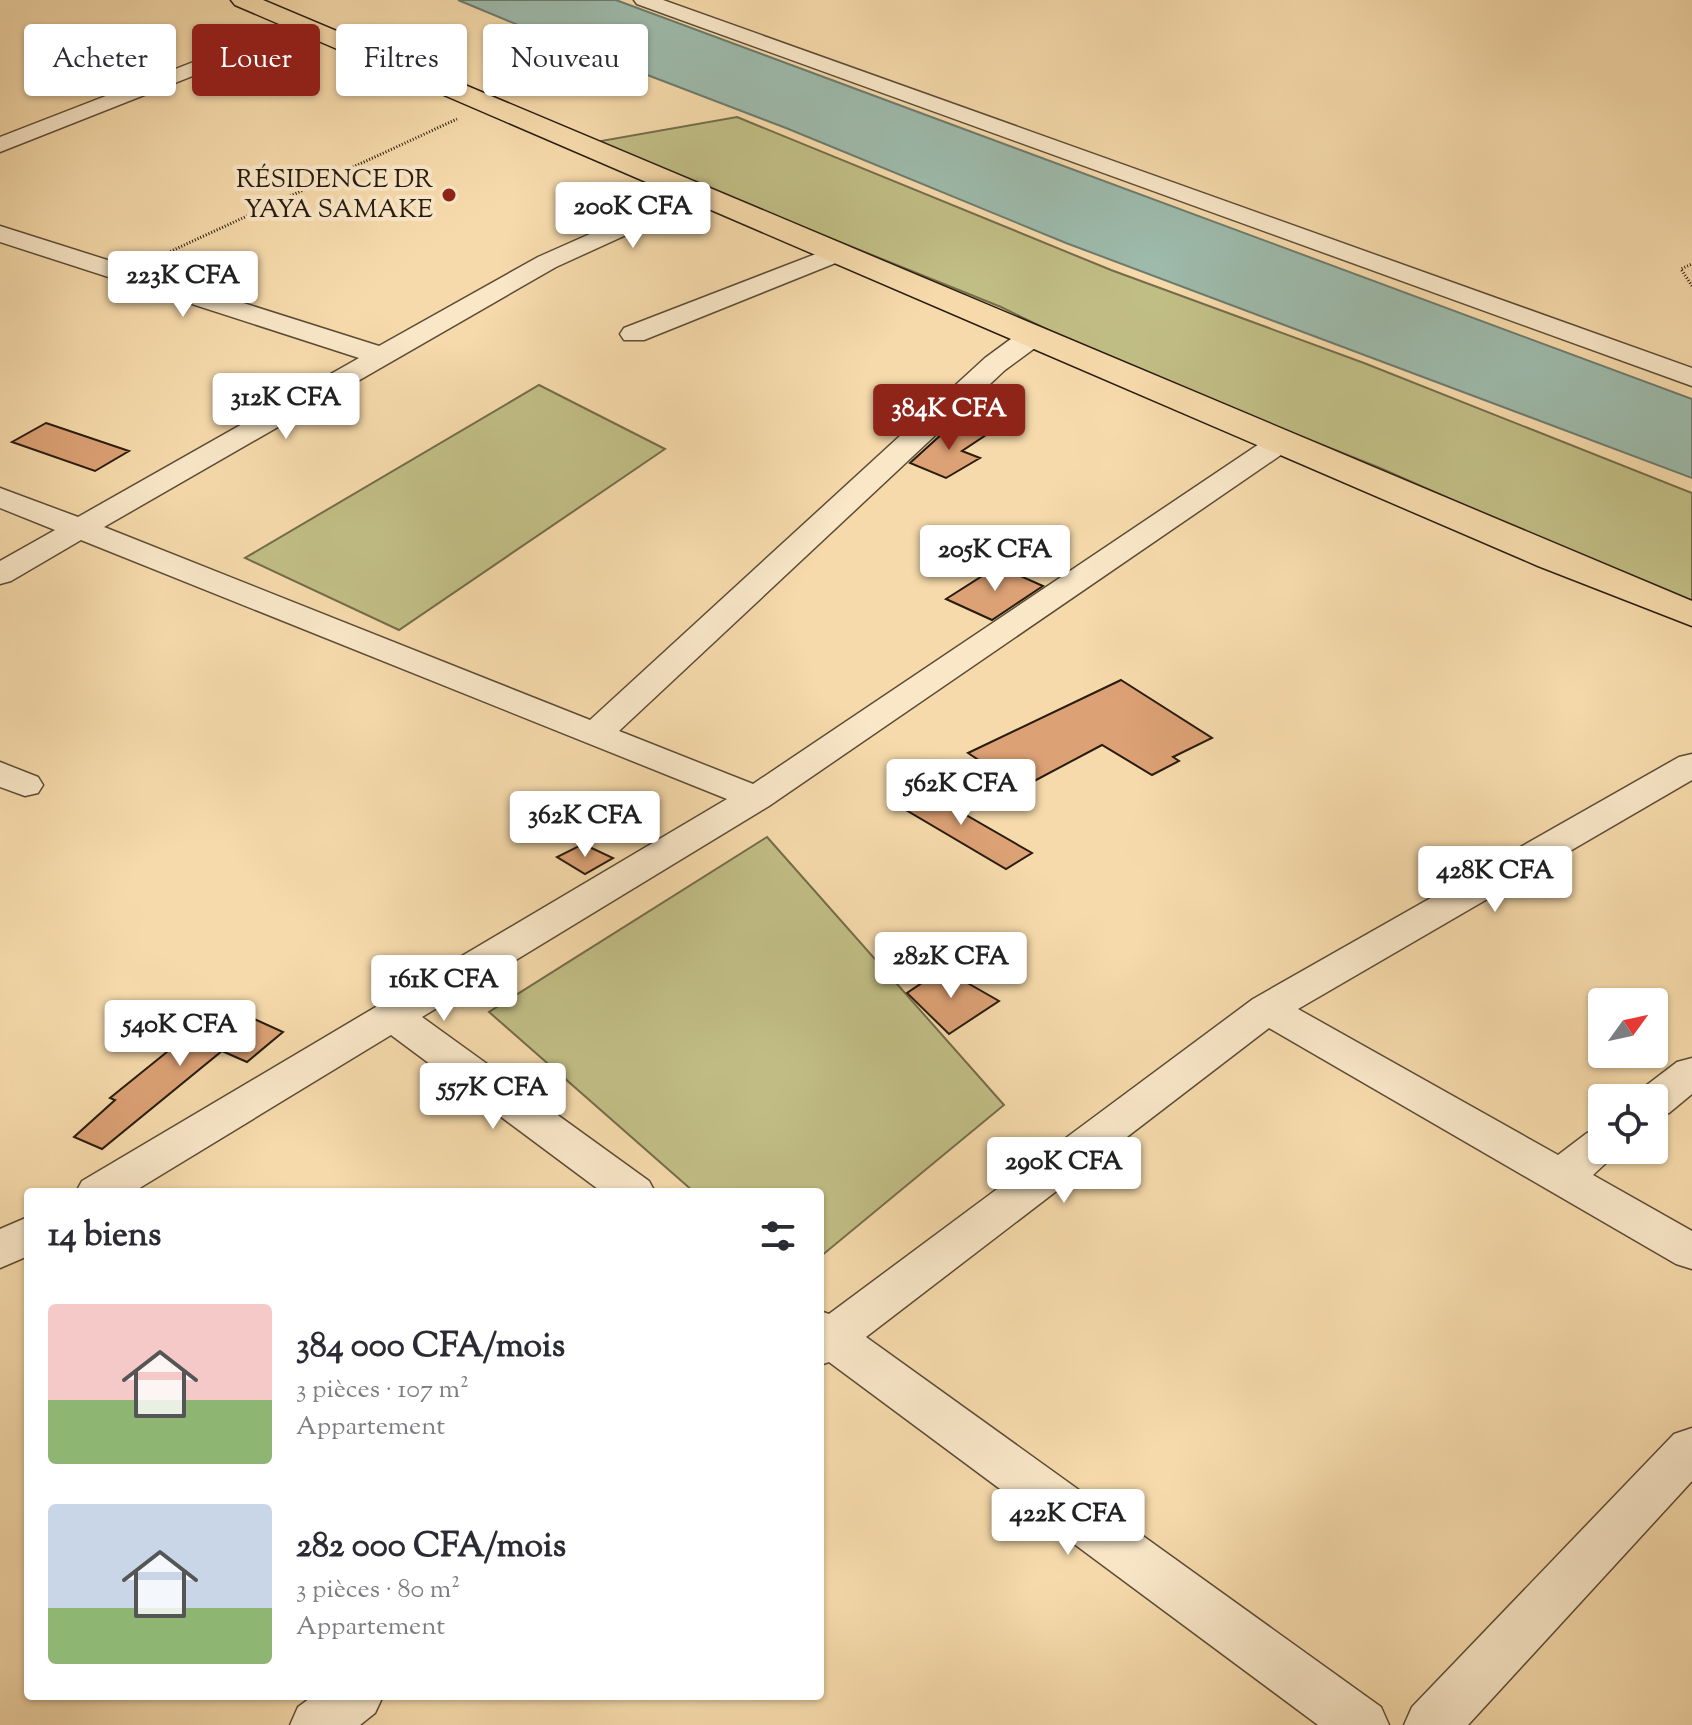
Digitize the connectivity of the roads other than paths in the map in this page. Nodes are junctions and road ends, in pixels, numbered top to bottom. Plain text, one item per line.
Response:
1 (243, 0) edge
2 (644, 0) edge
3 (297, 24) edge
4 (320, 34) edge
5 (192, 69) edge
6 (0, 145) edge
7 (698, 193) junction
8 (0, 234) edge
9 (839, 253) junction
10 (634, 334) dead end
11 (1033, 336) junction
12 (382, 356) junction
13 (1692, 378) edge
14 (1281, 442) junction
15 (0, 497) edge
16 (80, 529) junction
17 (0, 574) edge
18 (1692, 615) edge
19 (595, 734) junction
20 (1692, 765) edge
21 (756, 798) junction
22 (1267, 1009) junction
23 (393, 1016) junction
24 (1692, 1072) edge
25 (1668, 1091) edge
26 (1588, 1155) edge
27 (1560, 1178) junction
28 (105, 1188) edge
29 (628, 1188) edge
30 (24, 1236) edge
31 (0, 1251) edge
32 (1692, 1252) edge
33 (824, 1337) edge
34 (1692, 1448) edge
35 (351, 1700) edge
36 (318, 1725) edge
37 (1361, 1725) edge
38 (1432, 1725) edge

1 - 3 main road
2 - 13 street
4 - 7 main road
5 - 6 street
7 - 9 main road
7 - 12 street
8 - 12 street
9 - 10 street
9 - 11 main road
11 - 14 main road
11 - 19 street
12 - 16 street
14 - 18 main road
14 - 21 street
15 - 16 street
16 - 17 street
16 - 19 street
19 - 21 street
20 - 22 street
21 - 23 street
22 - 27 street
22 - 33 street
23 - 28 street
23 - 29 street
24 - 25 street
26 - 27 street
27 - 32 street
30 - 31 street
33 - 37 street
34 - 38 street
35 - 36 street

